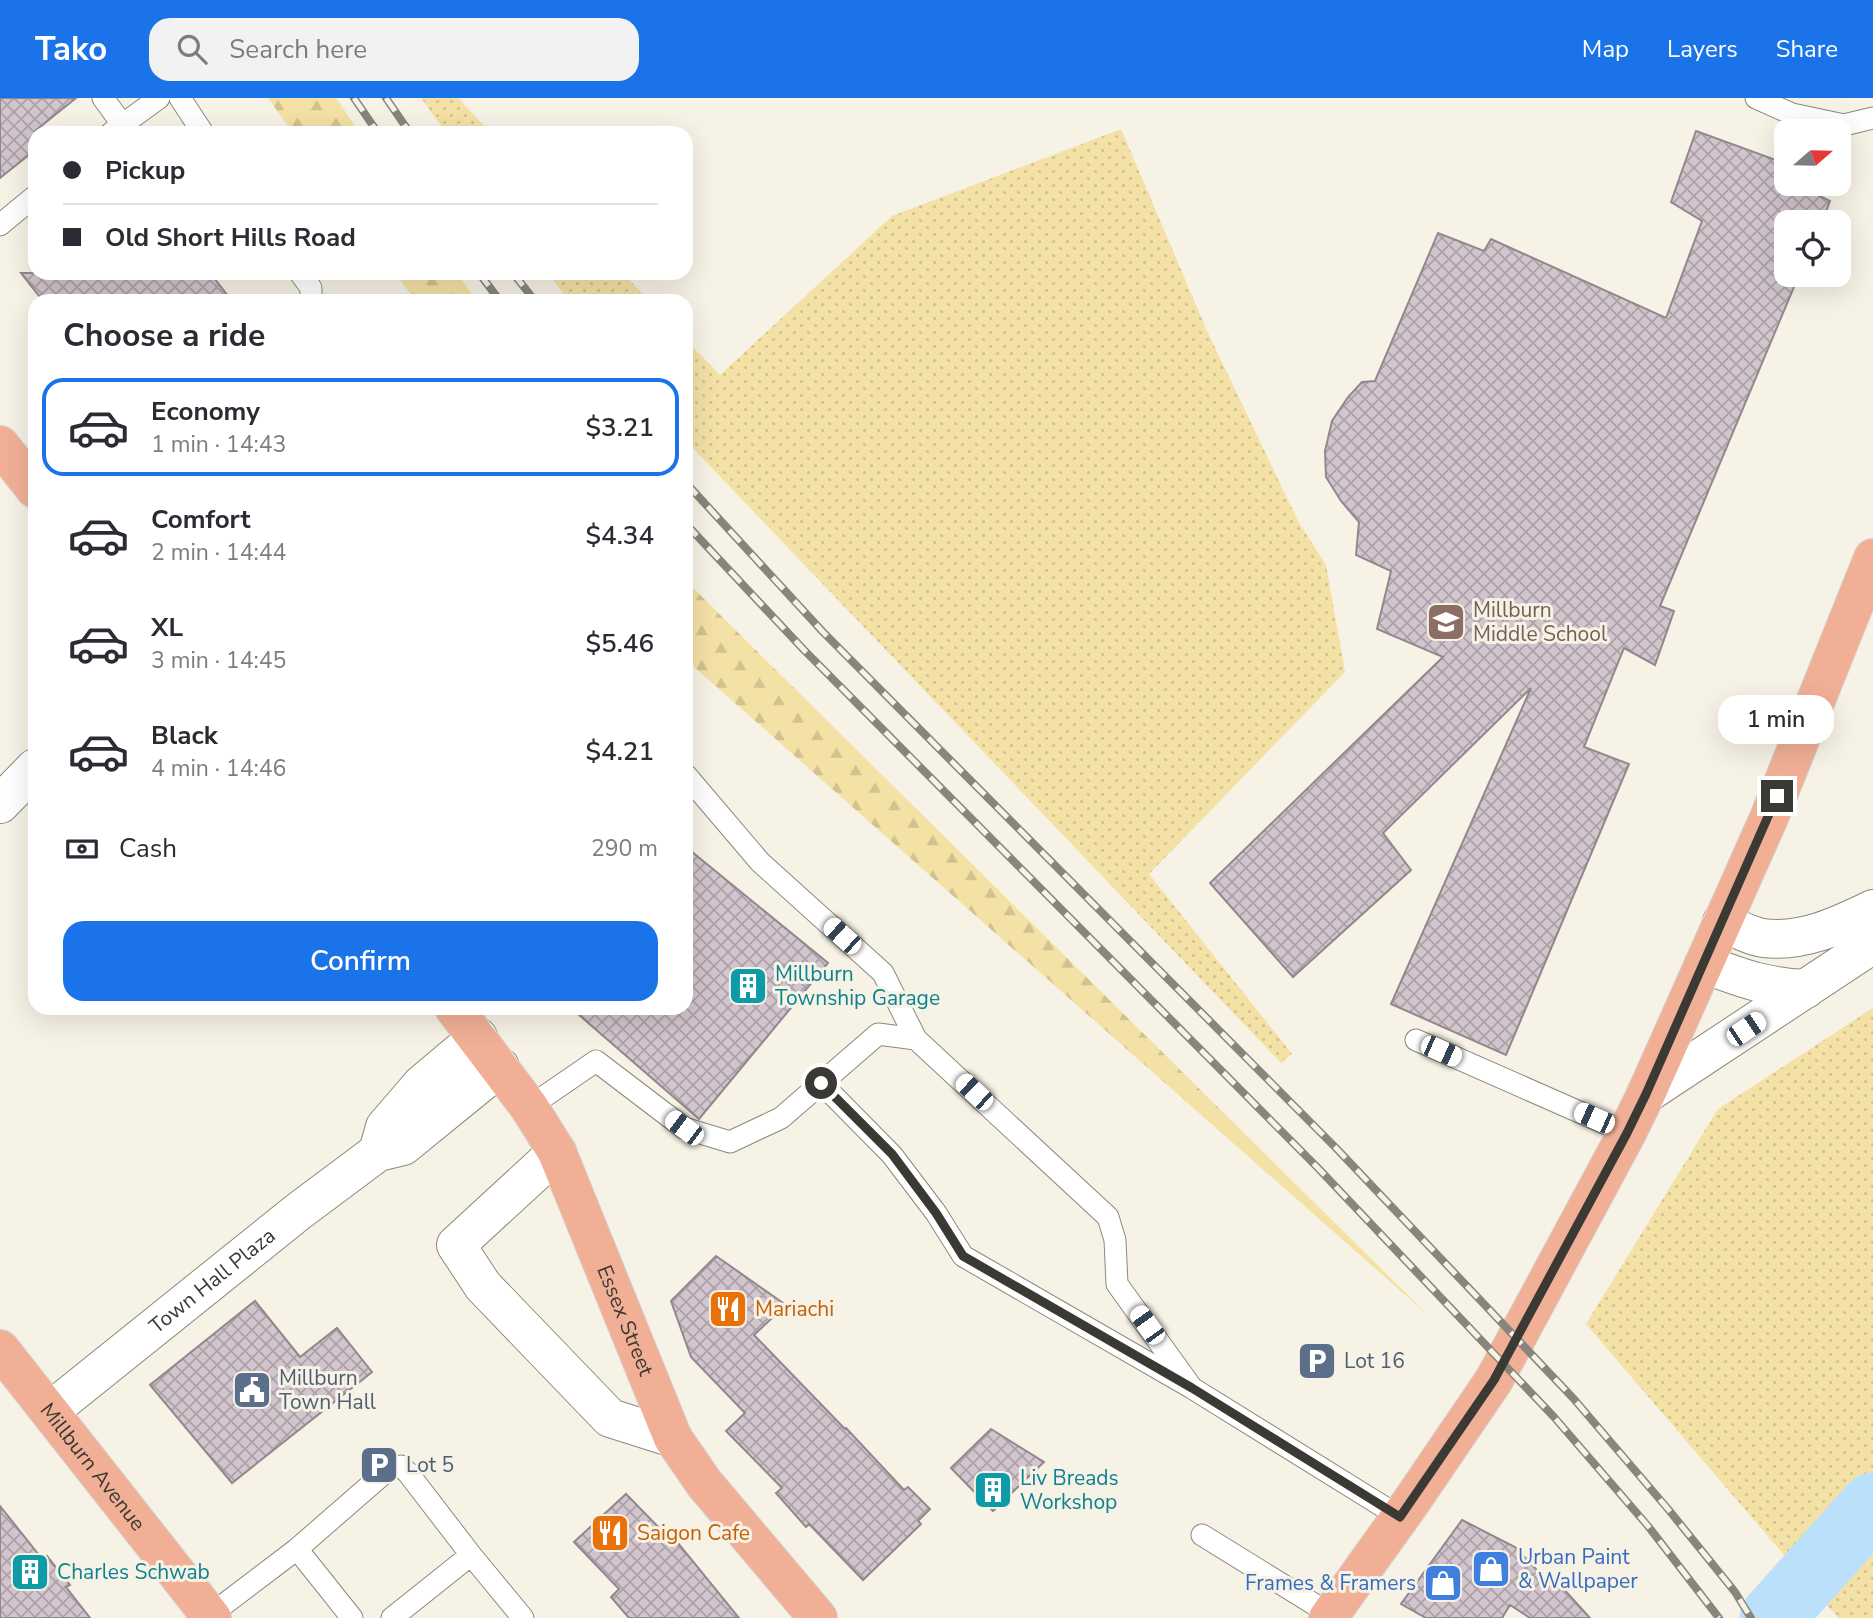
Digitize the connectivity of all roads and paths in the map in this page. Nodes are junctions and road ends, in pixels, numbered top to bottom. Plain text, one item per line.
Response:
1 (103, 98) edge
2 (159, 98) edge
3 (180, 98) edge
4 (1756, 98) edge
5 (1873, 118) edge
6 (116, 126) edge
7 (121, 126) edge
8 (198, 126) edge
9 (28, 202) edge
10 (0, 225) edge
11 (0, 445) edge
12 (28, 480) edge
13 (1873, 558) edge
14 (28, 775) edge
15 (693, 783) edge
16 (0, 804) edge
17 (1873, 909) edge
18 (1721, 922) junction
19 (1873, 944) edge
20 (1703, 964) junction
21 (1805, 989) junction
22 (460, 1015) edge
23 (916, 1039) junction
24 (1416, 1040) dead end
25 (489, 1052) junction
26 (821, 1083) junction
27 (1646, 1094) junction
28 (529, 1107) junction
29 (1627, 1133) junction
30 (557, 1152) junction
31 (0, 1349) edge
32 (1192, 1388) junction
33 (50, 1411) junction
34 (673, 1438) junction
35 (1400, 1517) junction
36 (1202, 1535) dead end
37 (297, 1549) junction
38 (471, 1555) junction
39 (1329, 1616) edge
40 (211, 1617) edge
41 (352, 1618) edge
42 (392, 1618) edge
43 (523, 1618) edge
44 (818, 1618) edge

1 - 6 lane
2 - 7 lane
3 - 8 lane
4 - 5 lane
9 - 10 lane
11 - 12 main road
13 - 18 main road
14 - 16 street
15 - 23 lane
17 - 18 street
18 - 20 main road
19 - 21 street
20 - 21 street
20 - 27 main road
21 - 27 street
22 - 25 main road, Essex Street
23 - 26 lane
23 - 32 lane
24 - 29 lane
25 - 28 main road, Essex Street
25 - 33 street, Town Hall Plaza
26 - 28 lane
26 - 32 lane
27 - 29 main road
28 - 30 main road, Essex Street
29 - 35 main road
30 - 34 main road, Essex Street
30 - 34 street
31 - 33 main road, Millburn Avenue
32 - 35 lane
33 - 40 main road, Millburn Avenue
34 - 44 main road, Essex Street
35 - 39 main road
36 - 39 lane
37 - 38 lane
37 - 40 lane
37 - 41 lane
38 - 42 lane
38 - 43 lane

